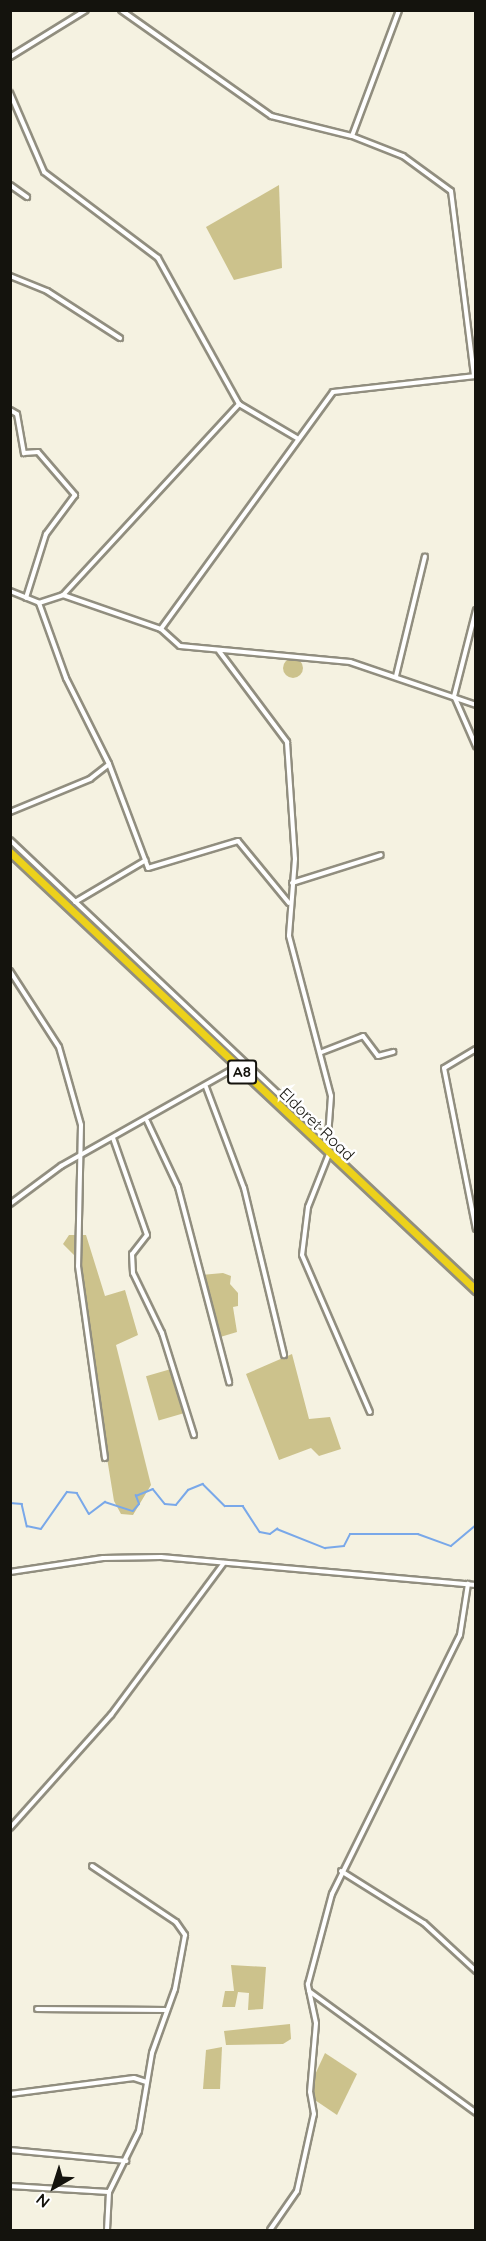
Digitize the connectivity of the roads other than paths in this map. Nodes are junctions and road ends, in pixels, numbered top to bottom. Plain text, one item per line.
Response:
1 (86, 10) edge
2 (121, 10) edge
3 (399, 10) edge
4 (10, 57) edge
5 (10, 93) edge
6 (352, 136) junction
7 (10, 185) edge
8 (27, 197) dead end
9 (10, 276) edge
10 (120, 338) dead end
11 (475, 376) edge
12 (239, 404) junction
13 (10, 410) edge
14 (297, 438) junction
15 (425, 556) dead end
16 (10, 591) edge
17 (63, 595) junction
18 (26, 598) junction
19 (39, 603) junction
20 (476, 610) edge
21 (161, 629) junction
22 (218, 651) junction
23 (396, 676) junction
24 (454, 696) junction
25 (476, 705) edge
26 (476, 746) edge
27 (109, 764) junction
28 (10, 812) edge
29 (10, 840) edge
30 (10, 852) edge
31 (381, 855) dead end
32 (147, 860) junction
33 (292, 883) junction
34 (75, 902) junction
35 (290, 904) junction
36 (10, 971) edge
37 (476, 1049) edge
38 (393, 1052) dead end
39 (322, 1053) junction
40 (237, 1067) junction
41 (206, 1087) junction
42 (147, 1120) junction
43 (114, 1138) junction
44 (329, 1143) junction
45 (328, 1153) junction
46 (83, 1154) junction
47 (10, 1204) edge
48 (476, 1229) edge
49 (476, 1290) edge
50 (284, 1355) dead end
51 (229, 1382) dead end
52 (370, 1412) dead end
53 (194, 1435) dead end
54 (105, 1458) dead end
55 (224, 1563) junction
56 (10, 1572) edge
57 (468, 1584) junction
58 (476, 1585) edge
59 (10, 1828) edge
60 (92, 1866) dead end
61 (341, 1871) junction
62 (476, 1971) edge
63 (308, 1991) junction
64 (37, 2009) dead end
65 (165, 2010) junction
66 (146, 2082) junction
67 (10, 2094) edge
68 (476, 2113) edge
69 (10, 2150) edge
70 (126, 2161) junction
71 (10, 2186) edge
72 (109, 2192) junction
73 (107, 2230) edge
74 (270, 2230) edge

1 - 4 street
2 - 6 street
3 - 6 street
5 - 12 street
6 - 11 street
7 - 8 street
9 - 10 street
11 - 14 street
12 - 14 street
12 - 17 street
13 - 18 street
14 - 21 street
15 - 23 street
16 - 18 street
17 - 19 street
17 - 21 street
18 - 19 street
19 - 27 street
20 - 24 street
21 - 22 street
22 - 23 street
22 - 33 street
23 - 24 street
24 - 25 street
24 - 26 street
27 - 28 street
27 - 32 street
29 - 34 street
30 - 40 highway, Eldoret Road / A8
31 - 33 street
32 - 34 street
32 - 35 street
33 - 35 street
34 - 44 street
35 - 39 street
36 - 46 street
37 - 48 street
38 - 39 street
39 - 44 street
40 - 41 street
40 - 45 highway, Eldoret Road / A8
41 - 42 street
41 - 50 street
42 - 43 street
42 - 51 street
43 - 46 street
43 - 53 street
44 - 45 street
45 - 49 highway, Eldoret Road / A8
45 - 52 street
46 - 47 street
46 - 54 street
55 - 56 street
55 - 57 street
55 - 59 street
57 - 58 street
57 - 61 street
60 - 65 street
61 - 62 street
61 - 63 street
63 - 68 street
63 - 74 street
64 - 65 street
65 - 66 street
66 - 67 street
66 - 70 street
69 - 70 street
70 - 72 street
71 - 72 street
72 - 73 street

